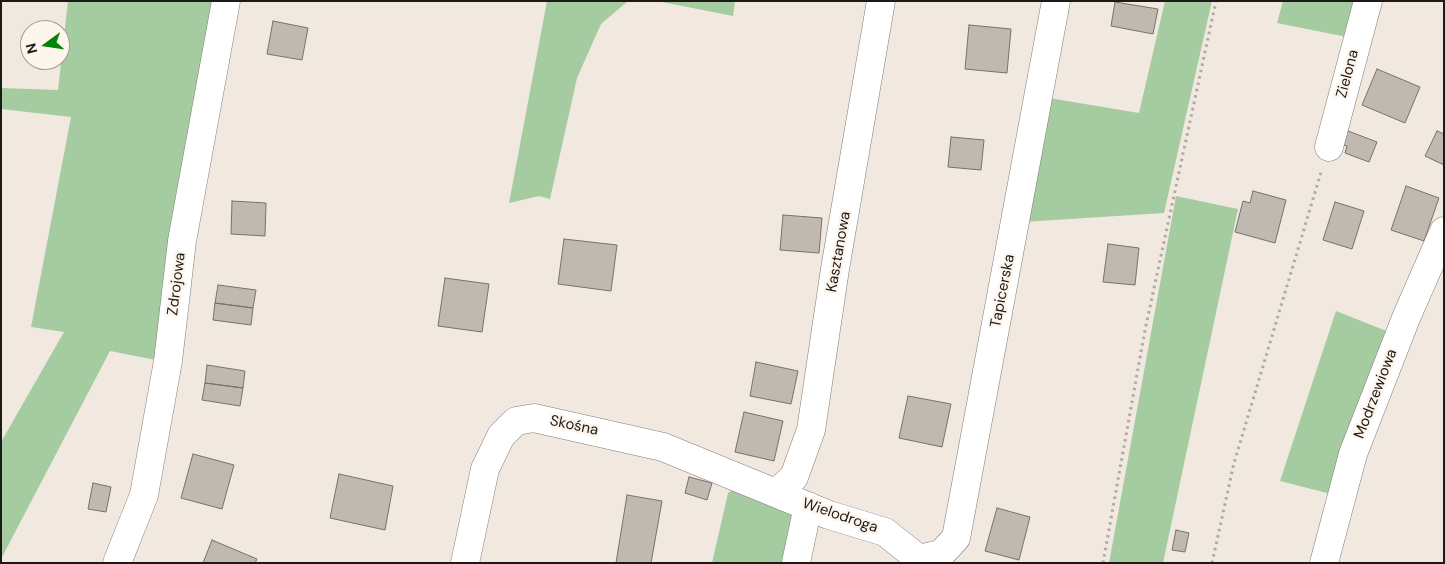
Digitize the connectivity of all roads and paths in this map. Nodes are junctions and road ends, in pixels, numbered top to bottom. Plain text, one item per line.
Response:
1 (226, 1) edge
2 (881, 1) edge
3 (1056, 1) edge
4 (1216, 1) edge
5 (1368, 1) edge
6 (1328, 147) joint
7 (1444, 231) edge
8 (776, 493) junction
9 (808, 506) junction
10 (921, 561) edge
11 (117, 563) edge
12 (465, 563) edge
13 (796, 563) edge
14 (1103, 563) edge
15 (1212, 563) edge
16 (1324, 563) edge

1 - 11 street, Zdrojowa
2 - 8 street, Kasztanowa
3 - 10 street, Tapicerska
4 - 14 path
5 - 6 street, Zielona
6 - 15 path
7 - 16 street, Modrzewiowa
8 - 9 street, Wielodroga
8 - 12 street, Skośna
9 - 10 street, Wielodroga
9 - 13 street

